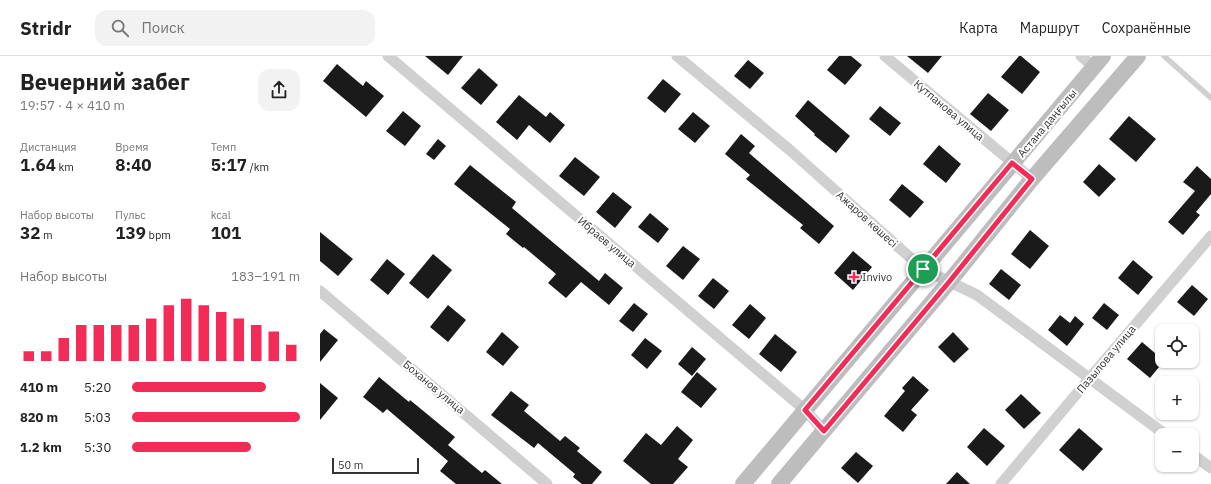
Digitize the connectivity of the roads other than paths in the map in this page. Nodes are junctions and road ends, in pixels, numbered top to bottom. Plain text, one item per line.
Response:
1 (388, 56) edge
2 (677, 56) edge
3 (885, 56) edge
4 (1081, 56) edge
5 (1138, 56) edge
6 (1164, 56) edge
7 (1099, 61) edge
8 (1211, 98) edge
9 (1012, 163) junction
10 (1032, 179) junction
11 (1211, 236) edge
12 (923, 269) junction
13 (949, 282) junction
14 (320, 291) edge
15 (1089, 379) junction
16 (805, 410) junction
17 (1156, 428) edge
18 (824, 431) junction
19 (1199, 459) edge
20 (1211, 468) edge
21 (547, 484) edge
22 (743, 484) edge
23 (779, 484) edge
24 (1001, 484) edge

1 - 16 street, Ибраев улица
2 - 12 street, Ажаров көшесі
3 - 9 street, Кутпанова улица
4 - 7 street
5 - 10 street
6 - 8 lane
7 - 9 street, Астана даңғылы
9 - 10 street, Кутпанова улица
9 - 12 street, Астана даңғылы
10 - 13 street
11 - 15 street, Пазылова улица
12 - 13 street, Ажаров көшесі
12 - 16 street, Астана даңғылы
13 - 15 street, Ажаров көшесі
13 - 18 street
14 - 21 street, Боханов улица
15 - 17 street, Ажаров көшесі
15 - 24 street, Пазылова улица
16 - 18 street, Ибраев улица
16 - 22 street, Астана даңғылы
18 - 23 street
19 - 20 street

